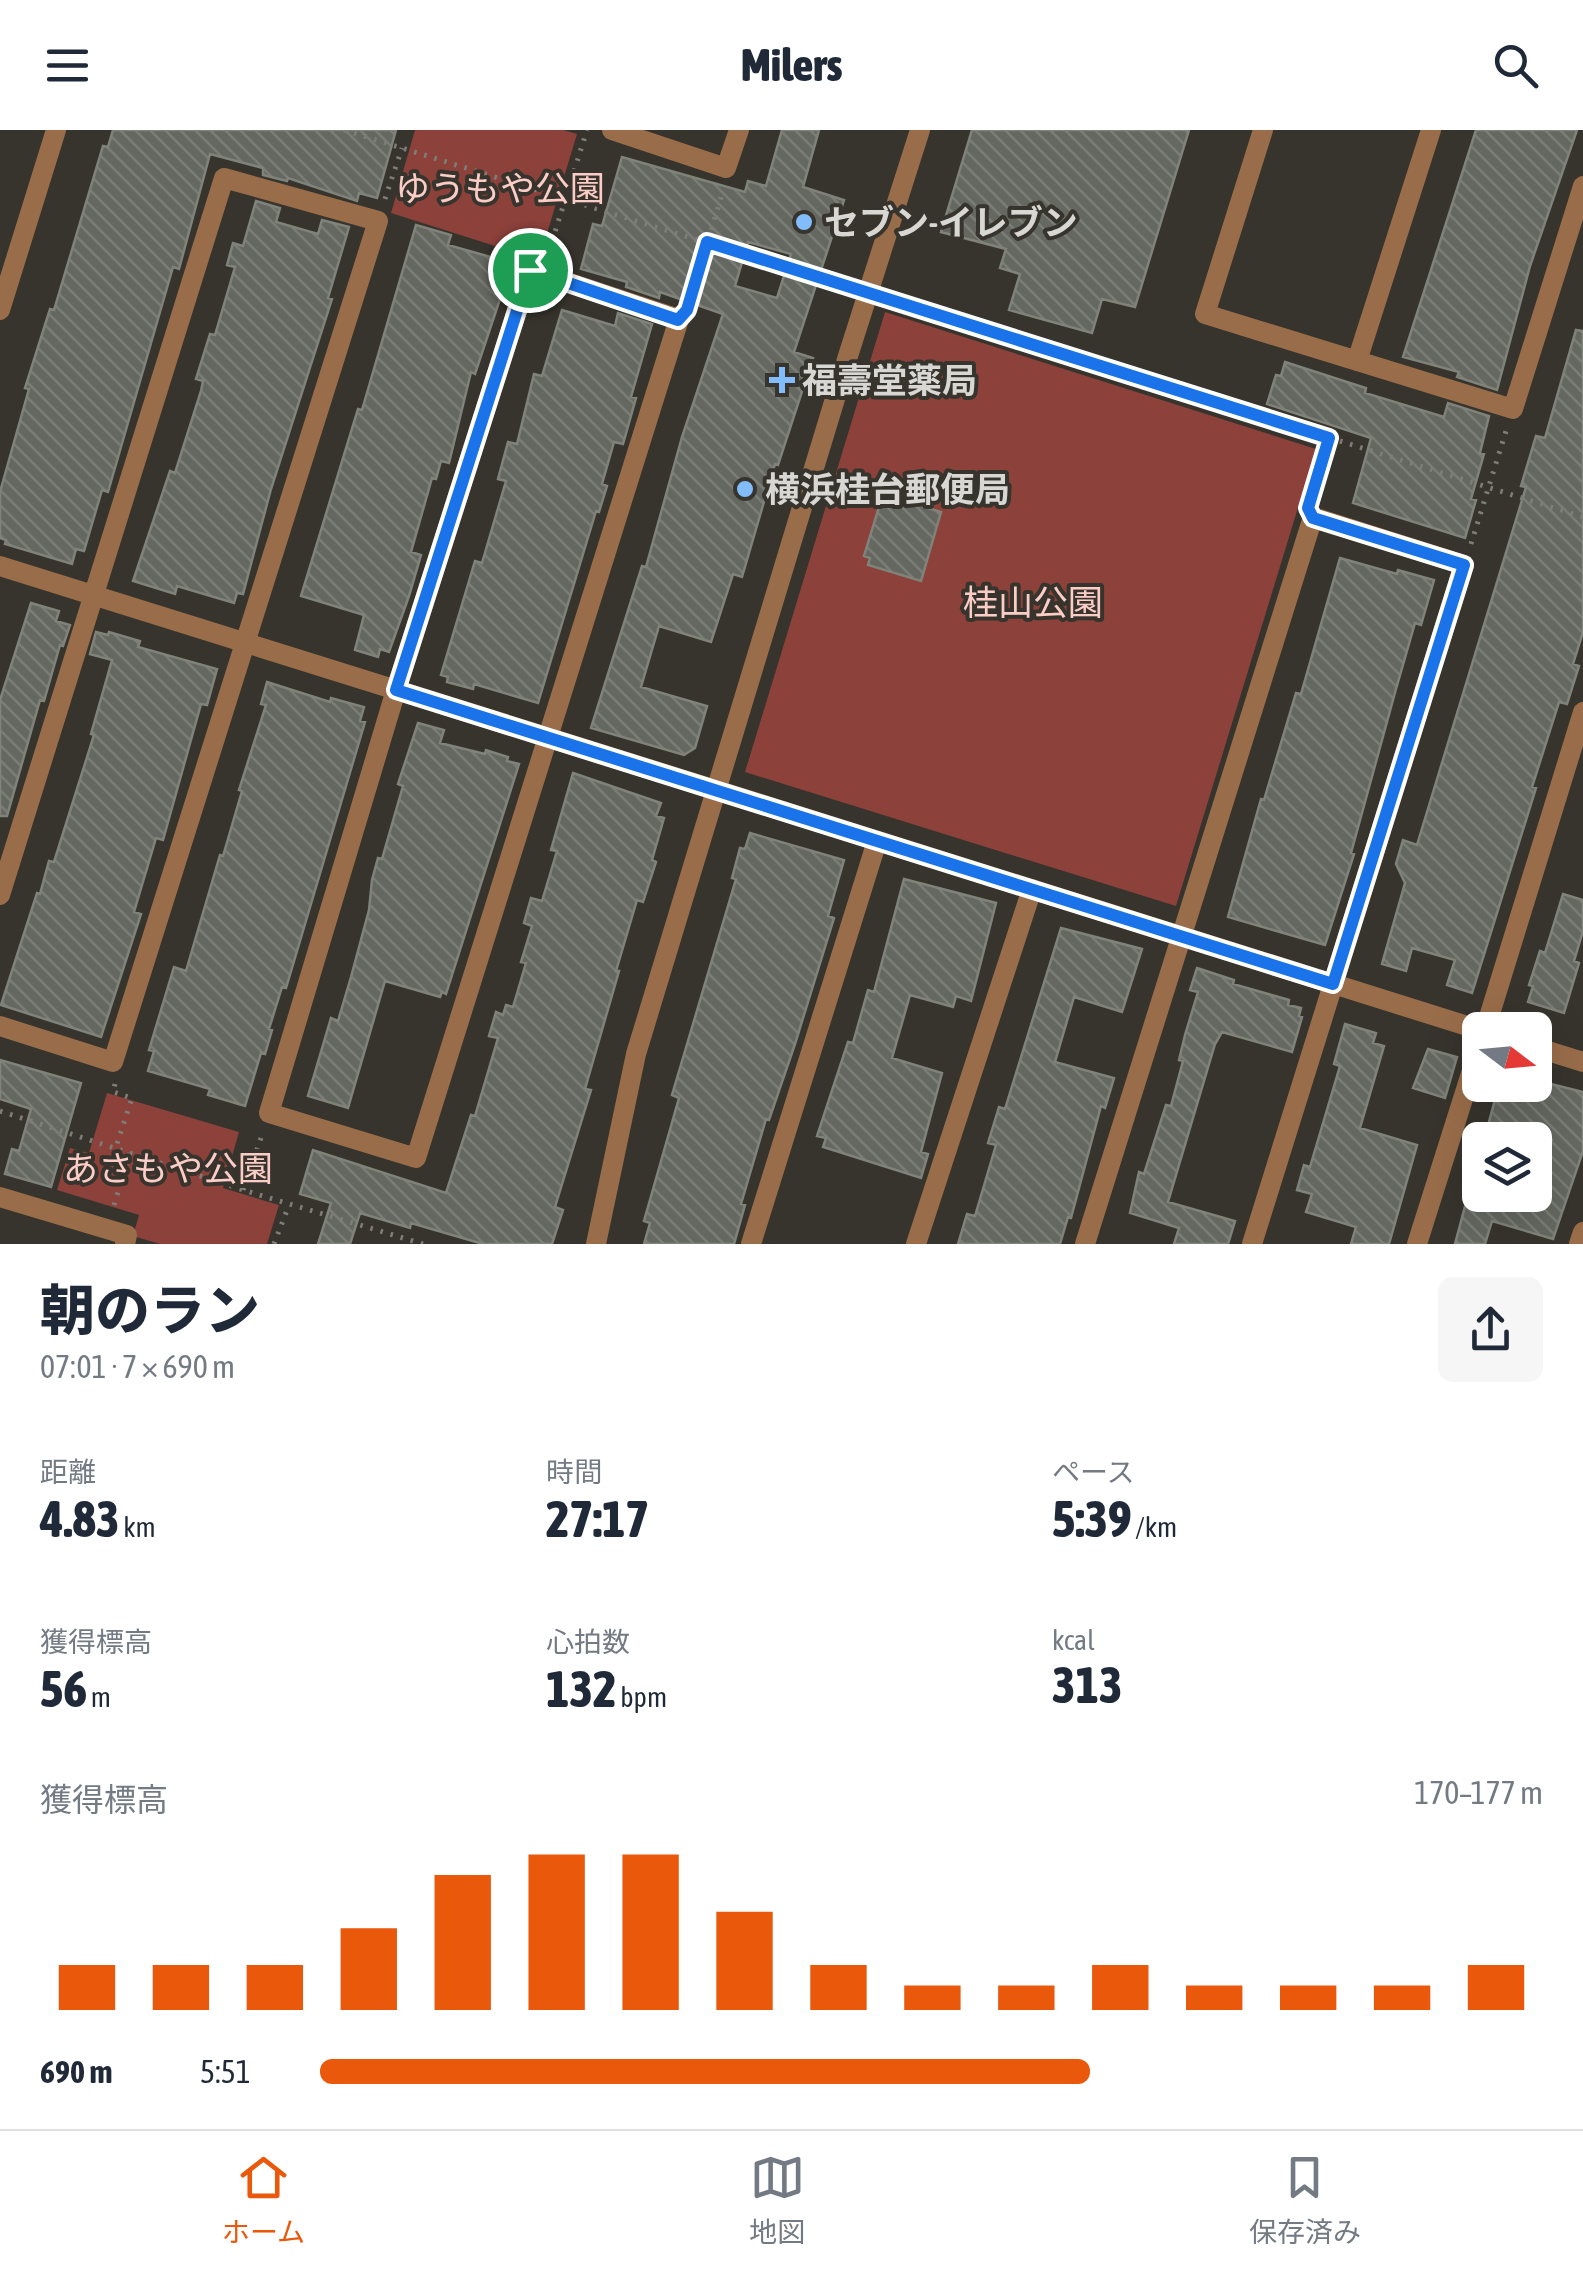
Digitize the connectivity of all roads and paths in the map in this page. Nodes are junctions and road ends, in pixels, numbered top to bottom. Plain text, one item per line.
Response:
1 (56, 130) edge
2 (344, 130) edge
3 (587, 130) edge
4 (612, 130) edge
5 (739, 130) edge
6 (920, 130) edge
7 (1263, 130) edge
8 (1431, 130) edge
9 (402, 148) junction
10 (726, 168) junction
11 (1583, 186) edge
12 (566, 198) junction
13 (378, 221) junction
14 (707, 242) junction
15 (542, 273) junction
16 (869, 293) junction
17 (0, 310) edge
18 (678, 320) junction
19 (1357, 361) junction
20 (1513, 409) junction
21 (1329, 438) junction
22 (1489, 487) junction
23 (1583, 517) edge
24 (1313, 518) junction
25 (1464, 565) junction
26 (0, 566) edge
27 (95, 596) junction
28 (245, 642) junction
29 (396, 690) junction
30 (1583, 712) edge
31 (547, 737) junction
32 (716, 790) junction
33 (878, 840) junction
34 (1032, 890) junction
35 (0, 896) edge
36 (1182, 936) junction
37 (1333, 984) junction
38 (1488, 1012) edge
39 (1462, 1024) edge
40 (0, 1026) edge
41 (1552, 1052) edge
42 (1583, 1062) edge
43 (132, 1098) dead end
44 (1462, 1102) edge
45 (0, 1111) edge
46 (269, 1113) junction
47 (116, 1148) junction
48 (130, 1152) junction
49 (243, 1190) junction
50 (0, 1197) edge
51 (289, 1204) junction
52 (107, 1227) junction
53 (1583, 1232) edge
54 (126, 1244) edge
55 (274, 1244) edge
56 (423, 1244) edge
57 (596, 1244) edge
58 (751, 1244) edge
59 (916, 1244) edge
60 (1085, 1244) edge
61 (1252, 1244) edge
62 (1417, 1244) edge
63 (1579, 1244) edge

1 - 17 street
2 - 9 path
3 - 12 path
4 - 10 street
5 - 10 street
6 - 16 street
7 - 19 street
8 - 19 street
9 - 12 path
9 - 13 path
10 - 14 path
11 - 20 street
12 - 14 path
12 - 15 path
13 - 27 street
13 - 28 street
14 - 16 path
14 - 18 path
15 - 18 street
15 - 29 street
16 - 21 path
16 - 32 street
18 - 31 street
19 - 20 street
20 - 22 path
21 - 22 path
21 - 24 path
22 - 23 path
22 - 25 path
24 - 25 street
24 - 36 street
25 - 37 street
26 - 27 street
27 - 28 street
27 - 35 street
28 - 29 street
28 - 40 street
29 - 31 street
29 - 46 street
30 - 38 street
31 - 32 street
31 - 46 street
32 - 33 street
32 - 57 street
33 - 34 street
33 - 58 street
34 - 36 street
34 - 59 street
36 - 37 street
36 - 60 street
37 - 39 street
37 - 61 street
41 - 42 street
43 - 47 path
44 - 62 street
45 - 47 path
46 - 49 path
47 - 48 path
48 - 49 path
48 - 52 path
49 - 51 path
50 - 52 street
51 - 55 path
51 - 56 path
52 - 54 street
53 - 63 street

